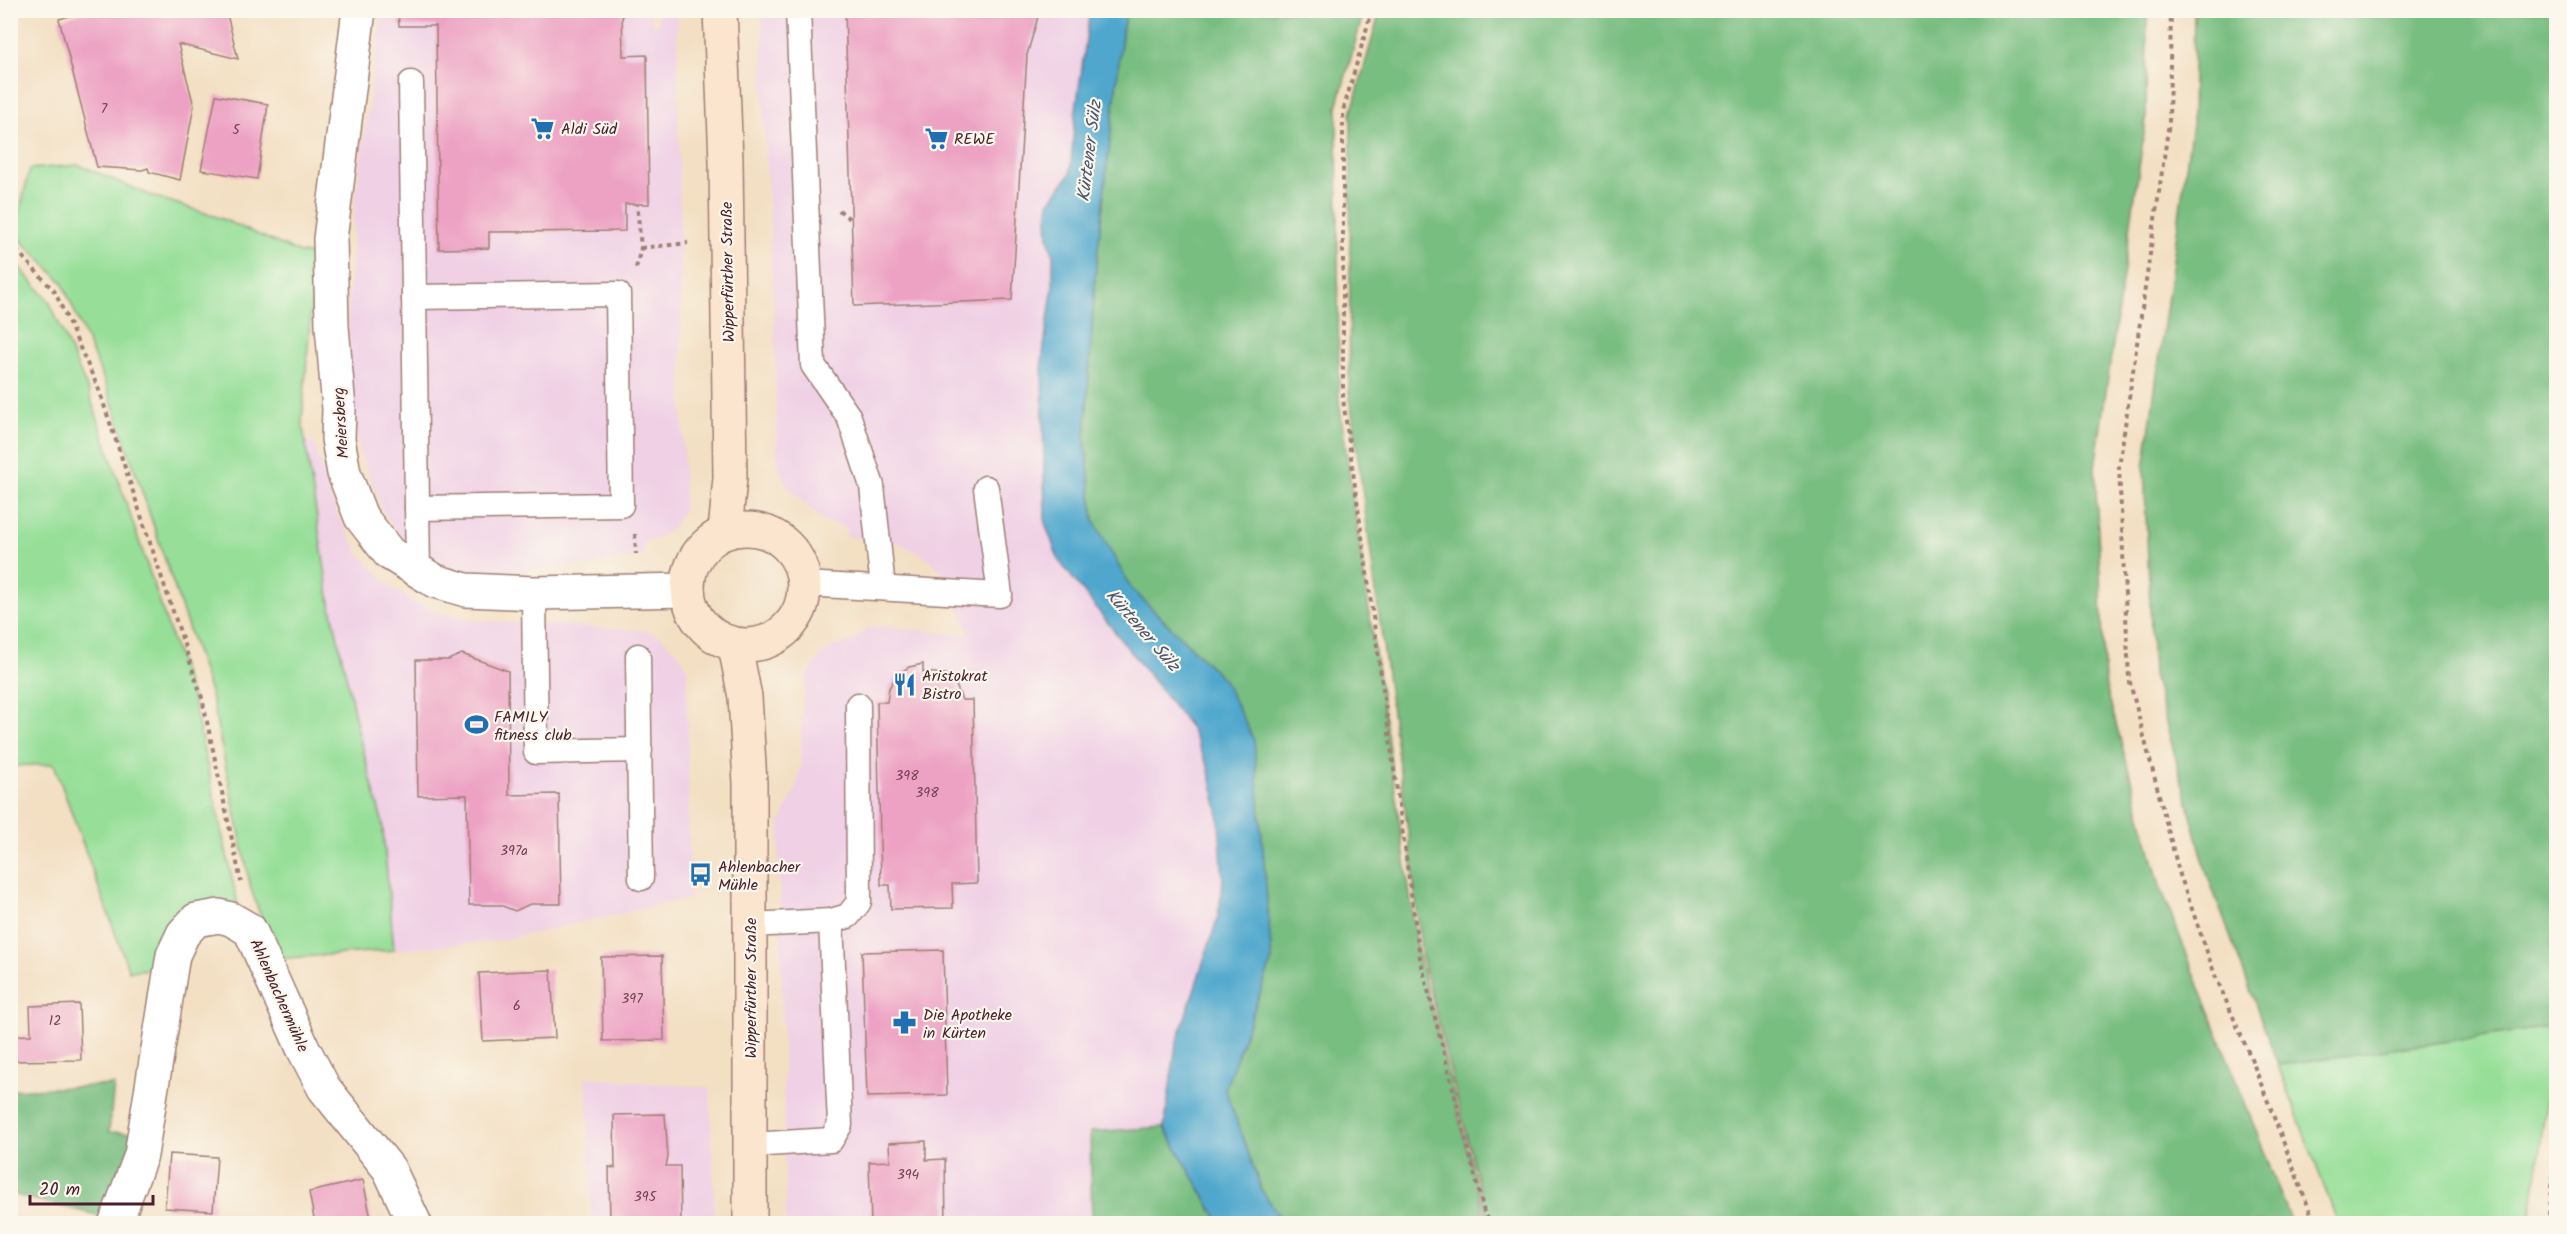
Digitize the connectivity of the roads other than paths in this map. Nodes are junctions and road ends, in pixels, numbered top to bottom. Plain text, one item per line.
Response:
1 (359, 10) edge
2 (720, 10) edge
3 (798, 10) edge
4 (411, 83) dead end
5 (414, 297) junction
6 (986, 488) dead end
7 (417, 508) junction
8 (725, 532) junction
9 (418, 573) junction
10 (804, 584) junction
11 (883, 588) junction
12 (687, 590) junction
13 (534, 593) junction
14 (735, 646) junction
15 (638, 656) dead end
16 (858, 705) dead end
17 (640, 750) junction
18 (641, 878) dead end
19 (831, 921) junction
20 (750, 925) junction
21 (750, 1145) junction
22 (115, 1224) edge
23 (416, 1224) edge
24 (750, 1224) edge

1 - 9 street, Meiersberg
2 - 8 main road, Wipperfürther Straße
3 - 11 lane
4 - 5 lane
5 - 7 lane
5 - 7 lane
6 - 11 lane
7 - 9 lane
8 - 10 main road
8 - 12 main road
9 - 13 street, Meiersberg
10 - 11 lane
10 - 14 main road
12 - 13 street, Meiersberg
12 - 14 main road
13 - 17 lane
14 - 20 main road, Wipperfürther Straße
15 - 17 lane
16 - 19 lane
17 - 18 lane
19 - 20 lane
19 - 21 lane
20 - 21 main road, Wipperfürther Straße
21 - 24 main road, Wipperfürther Straße
22 - 23 street, Ahlenbachermühle

